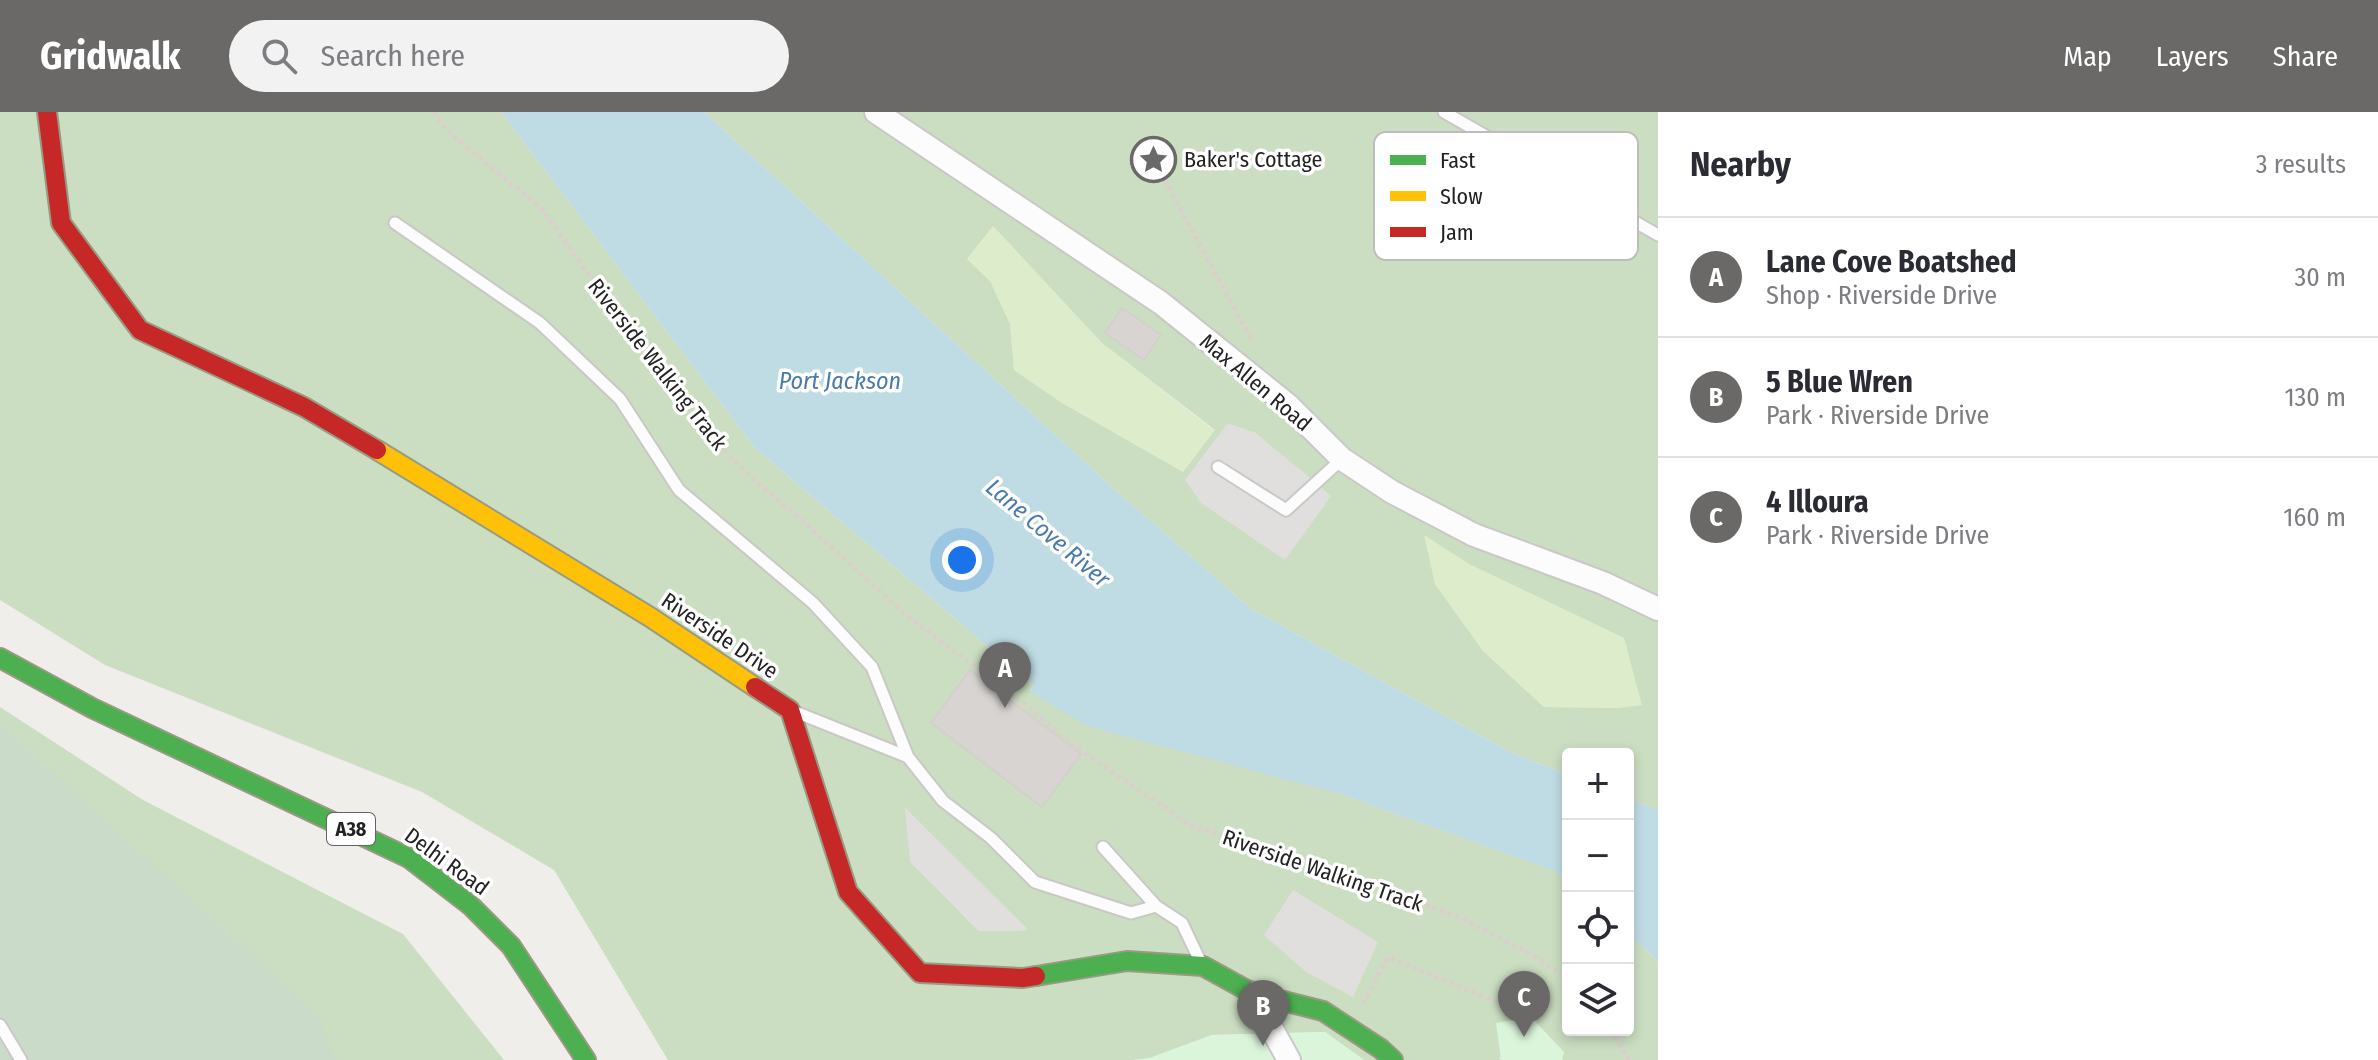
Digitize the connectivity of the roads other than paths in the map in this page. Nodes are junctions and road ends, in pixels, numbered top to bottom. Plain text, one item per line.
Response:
1 (47, 112) edge
2 (876, 112) edge
3 (1444, 112) edge
4 (1479, 132) edge
5 (395, 223) dead end
6 (1638, 224) edge
7 (1658, 235) edge
8 (1342, 459) junction
9 (1218, 467) dead end
10 (1658, 609) edge
11 (0, 658) edge
12 (0, 675) edge
13 (92, 708) junction
14 (790, 710) junction
15 (908, 757) junction
16 (1103, 847) dead end
17 (1156, 906) junction
18 (1203, 966) junction
19 (1252, 993) junction
20 (0, 1025) edge
21 (21, 1060) edge
22 (586, 1060) edge
23 (1289, 1060) edge
24 (1393, 1060) edge

1 - 14 street, Riverside Drive
2 - 8 street, Max Allen Road
3 - 4 lane
5 - 15 lane
6 - 7 lane
8 - 9 lane
8 - 10 street, Max Allen Road
11 - 13 street, Delhi Road / A38
12 - 13 street, Delhi Road / A38
13 - 22 street, Delhi Road / A38
14 - 15 lane
14 - 18 street
15 - 17 lane
16 - 17 lane
17 - 18 lane
18 - 19 street
19 - 23 street
19 - 24 street
20 - 21 lane

